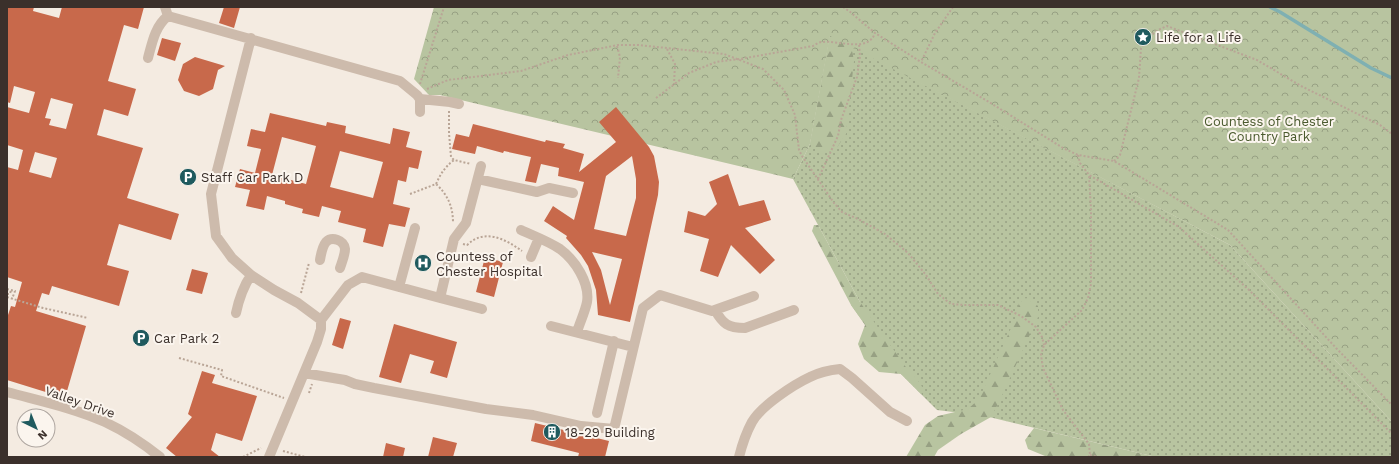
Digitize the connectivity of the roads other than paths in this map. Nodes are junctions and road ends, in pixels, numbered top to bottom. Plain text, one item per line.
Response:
1 (166, 11) edge
2 (251, 38) junction
3 (148, 58) dead end
4 (419, 97) junction
5 (454, 103) road end
6 (420, 112) dead end
7 (481, 166) road end
8 (478, 179) junction
9 (573, 192) dead end
10 (415, 228) dead end
11 (521, 230) dead end
12 (539, 238) junction
13 (531, 256) dead end
14 (315, 259) road end
15 (340, 268) dead end
16 (251, 275) junction
17 (399, 287) junction
18 (754, 296) dead end
19 (440, 298) junction
20 (482, 309) dead end
21 (715, 310) junction
22 (794, 310) dead end
23 (236, 313) dead end
24 (321, 320) junction
25 (551, 326) dead end
26 (577, 332) junction
27 (614, 341) junction
28 (634, 347) junction
29 (304, 373) junction
30 (7, 392) edge
31 (597, 413) dead end
32 (907, 421) dead end
33 (160, 457) edge
34 (269, 457) edge
35 (739, 457) edge

1 - 2 street
1 - 3 street
2 - 4 street
2 - 16 street
4 - 5 street
4 - 6 street
7 - 8 street
8 - 9 street
8 - 19 street
10 - 17 street
11 - 12 street
12 - 13 street
12 - 26 street
14 - 15 street
16 - 23 street
16 - 24 street
17 - 19 street
17 - 24 street
18 - 21 street
19 - 20 street
21 - 22 street
21 - 28 street
24 - 29 street
25 - 26 street
26 - 27 street
27 - 28 street
27 - 31 street
28 - 29 street
29 - 34 street
30 - 33 street, Valley Drive
32 - 35 street

